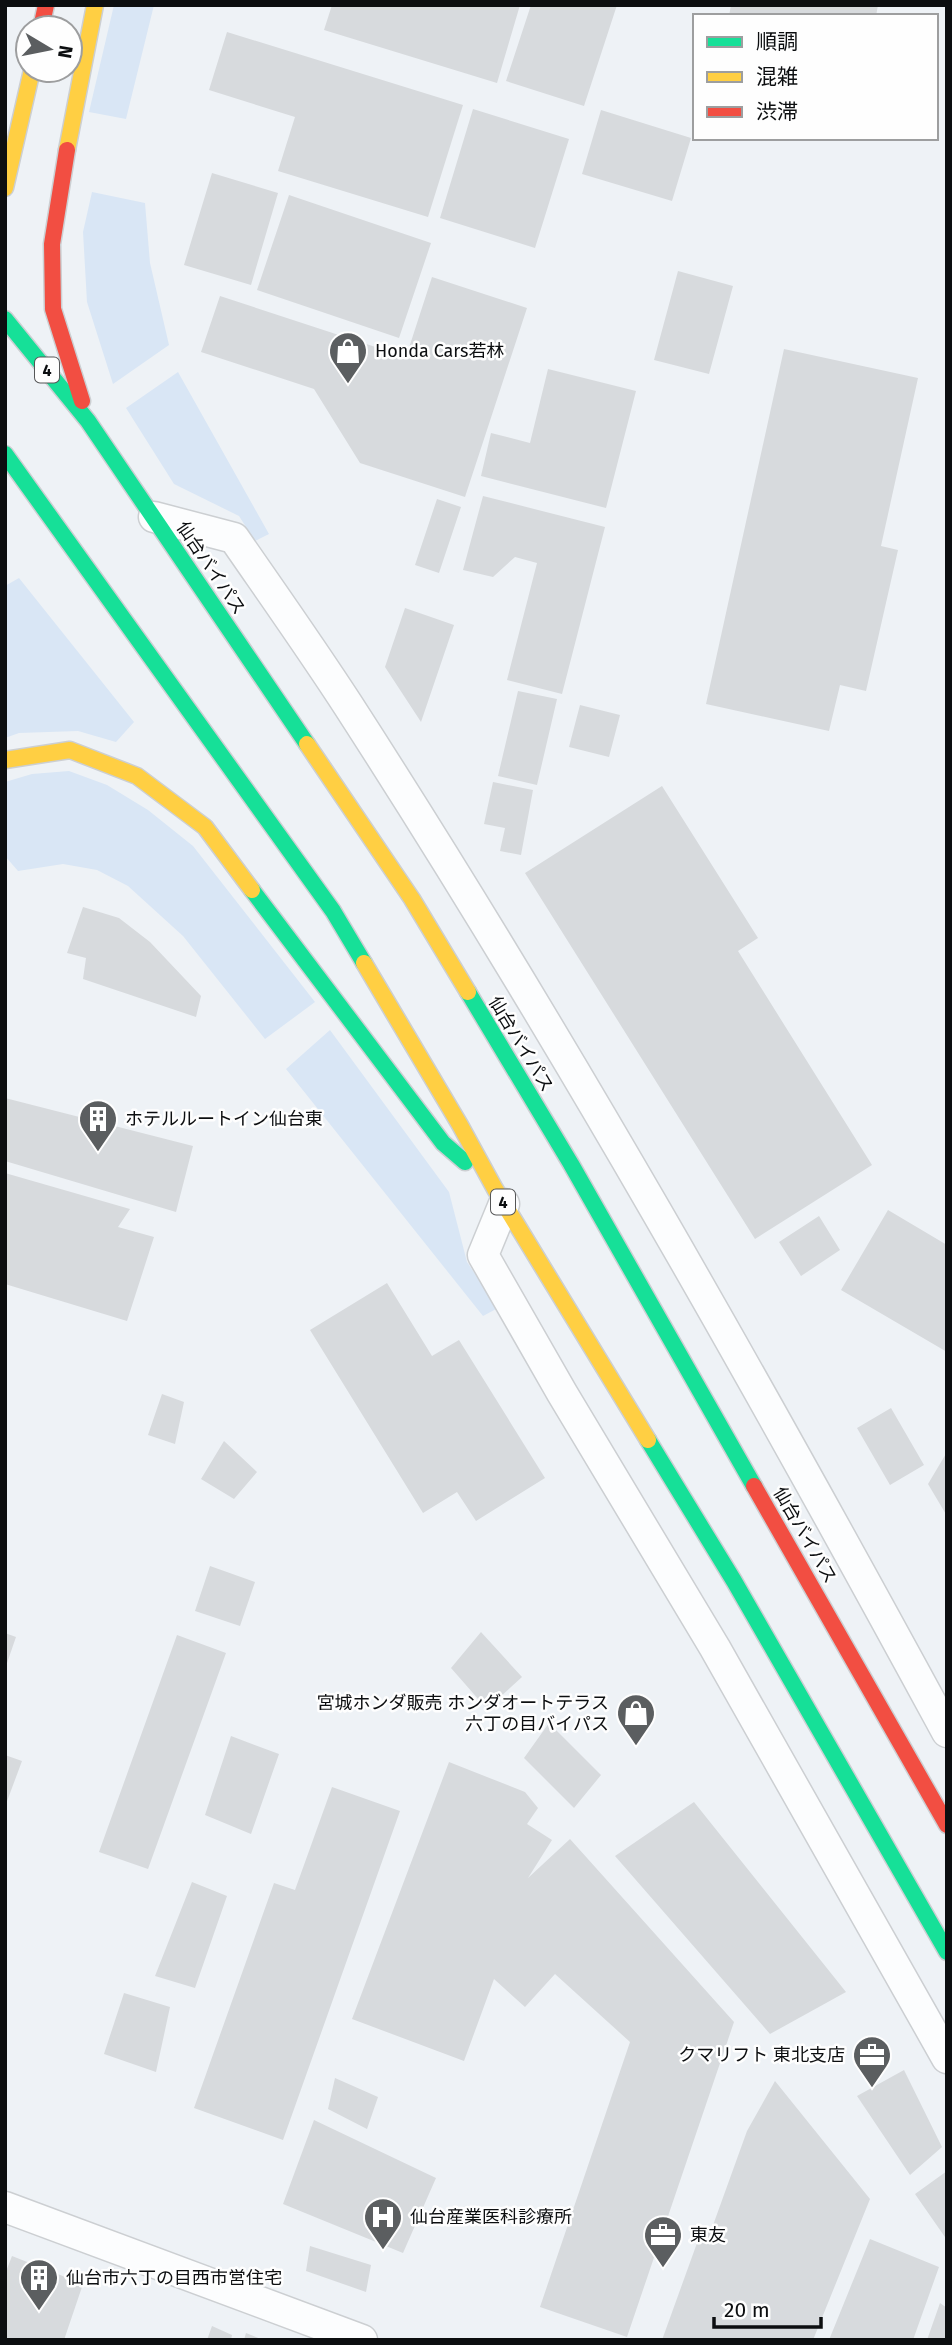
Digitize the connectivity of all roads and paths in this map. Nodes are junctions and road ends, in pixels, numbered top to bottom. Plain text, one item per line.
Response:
1 (95, 5) edge
2 (29, 84) edge
3 (5, 188) edge
4 (5, 319) edge
5 (88, 421) junction
6 (5, 454) edge
7 (154, 517) junction
8 (5, 760) edge
9 (500, 1197) junction
10 (947, 1731) edge
11 (947, 1825) edge
12 (947, 1952) edge
13 (947, 2058) edge
14 (5, 2207) edge
15 (362, 2340) edge

1 - 5 main road
2 - 3 main road
4 - 5 main road, 仙台バイパス / 4
5 - 7 main road, 仙台バイパス / 4
6 - 9 main road, 4
7 - 10 street
7 - 11 main road, 仙台バイパス / 4
8 - 9 main road
9 - 12 main road, 4
9 - 13 street
14 - 15 street

